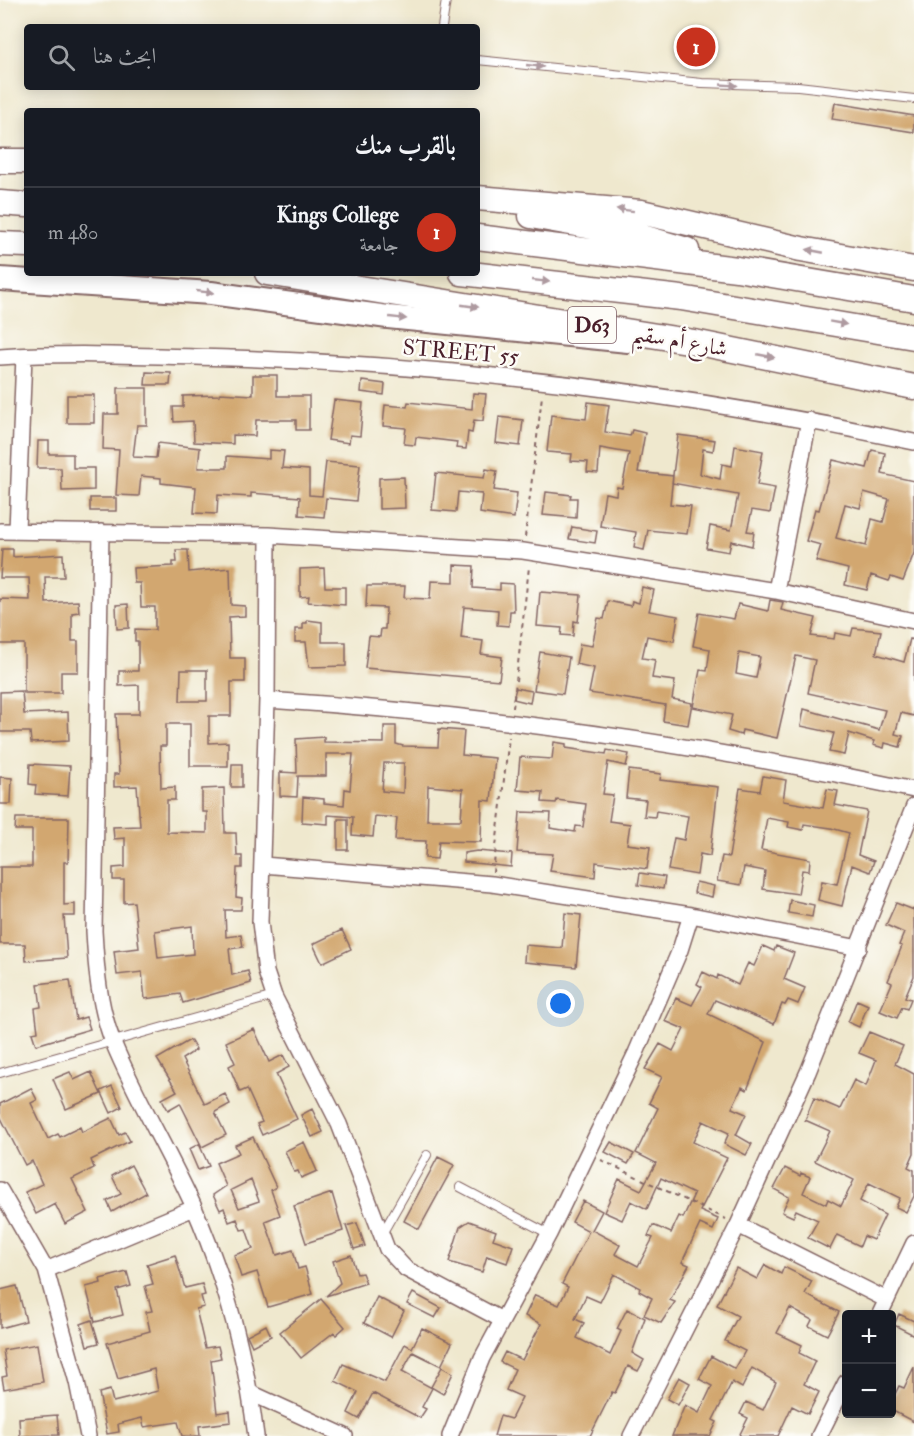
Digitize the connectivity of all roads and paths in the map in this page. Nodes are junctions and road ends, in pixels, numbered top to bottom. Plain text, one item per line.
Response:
1 (446, 0) edge
2 (442, 24) edge
3 (480, 60) edge
4 (914, 99) edge
5 (0, 161) edge
6 (24, 161) edge
7 (480, 198) edge
8 (0, 203) edge
9 (24, 205) edge
10 (480, 209) edge
11 (480, 237) edge
12 (0, 244) edge
13 (24, 245) edge
14 (737, 268) junction
15 (914, 269) edge
16 (480, 275) edge
17 (286, 276) edge
18 (0, 279) edge
19 (914, 299) edge
20 (914, 337) edge
21 (694, 342) junction
22 (24, 356) junction
23 (0, 357) edge
24 (544, 381) junction
25 (914, 387) edge
26 (809, 420) junction
27 (914, 442) edge
28 (0, 531) edge
29 (17, 531) junction
30 (101, 532) junction
31 (267, 536) junction
32 (523, 551) junction
33 (776, 591) junction
34 (914, 621) edge
35 (267, 700) junction
36 (914, 790) edge
37 (914, 806) edge
38 (263, 865) junction
39 (691, 915) junction
40 (860, 948) junction
41 (274, 996) junction
42 (112, 1041) junction
43 (0, 1073) edge
44 (588, 1154) junction
45 (427, 1155) dead end
46 (460, 1187) dead end
47 (0, 1190) edge
48 (194, 1208) junction
49 (738, 1225) junction
50 (549, 1233) junction
51 (382, 1236) junction
52 (914, 1243) edge
53 (46, 1270) junction
54 (887, 1300) junction
55 (882, 1310) edge
56 (502, 1320) junction
57 (842, 1392) edge
58 (251, 1393) junction
59 (826, 1434) edge
60 (88, 1436) edge
61 (256, 1436) edge
62 (345, 1436) edge
63 (450, 1436) edge
64 (632, 1436) edge

1 - 2 lane
3 -> 4 lane
5 - 6 main road
15 -> 7 main road
8 - 9 main road
10 - 14 main road
11 - 14 main road
12 - 13 main road
14 - 19 main road
16 -> 20 main road, شارع أم سقيم / D63
17 -> 21 main road, شارع أم سقيم / D63
18 -> 21 main road
21 -> 25 main road, شارع أم سقيم / D63
22 - 23 street, STREET 55
22 - 24 street, STREET 55
22 - 29 street
24 - 26 street, STREET 55
24 - 32 path
26 - 27 street, STREET 55
26 - 33 street
28 - 29 street
29 - 30 street
30 - 31 street
30 - 42 street
31 - 32 street
31 - 35 street
32 - 33 street
33 - 34 street
35 - 36 street
35 - 38 street
37 - 40 street
38 - 39 street
38 - 41 street
39 - 40 street
39 - 44 street
40 - 49 street
41 - 42 lane
41 - 51 street
42 - 43 lane
42 - 48 street
44 - 49 path
44 - 50 street
45 - 51 lane
46 - 50 lane
47 - 53 street
48 - 53 street
48 - 58 street
49 - 54 street
49 - 64 street
50 - 56 street
51 - 56 street
52 - 54 street
53 - 60 street
54 - 55 street
56 - 63 street
57 - 59 street
58 - 61 street
58 - 62 street

